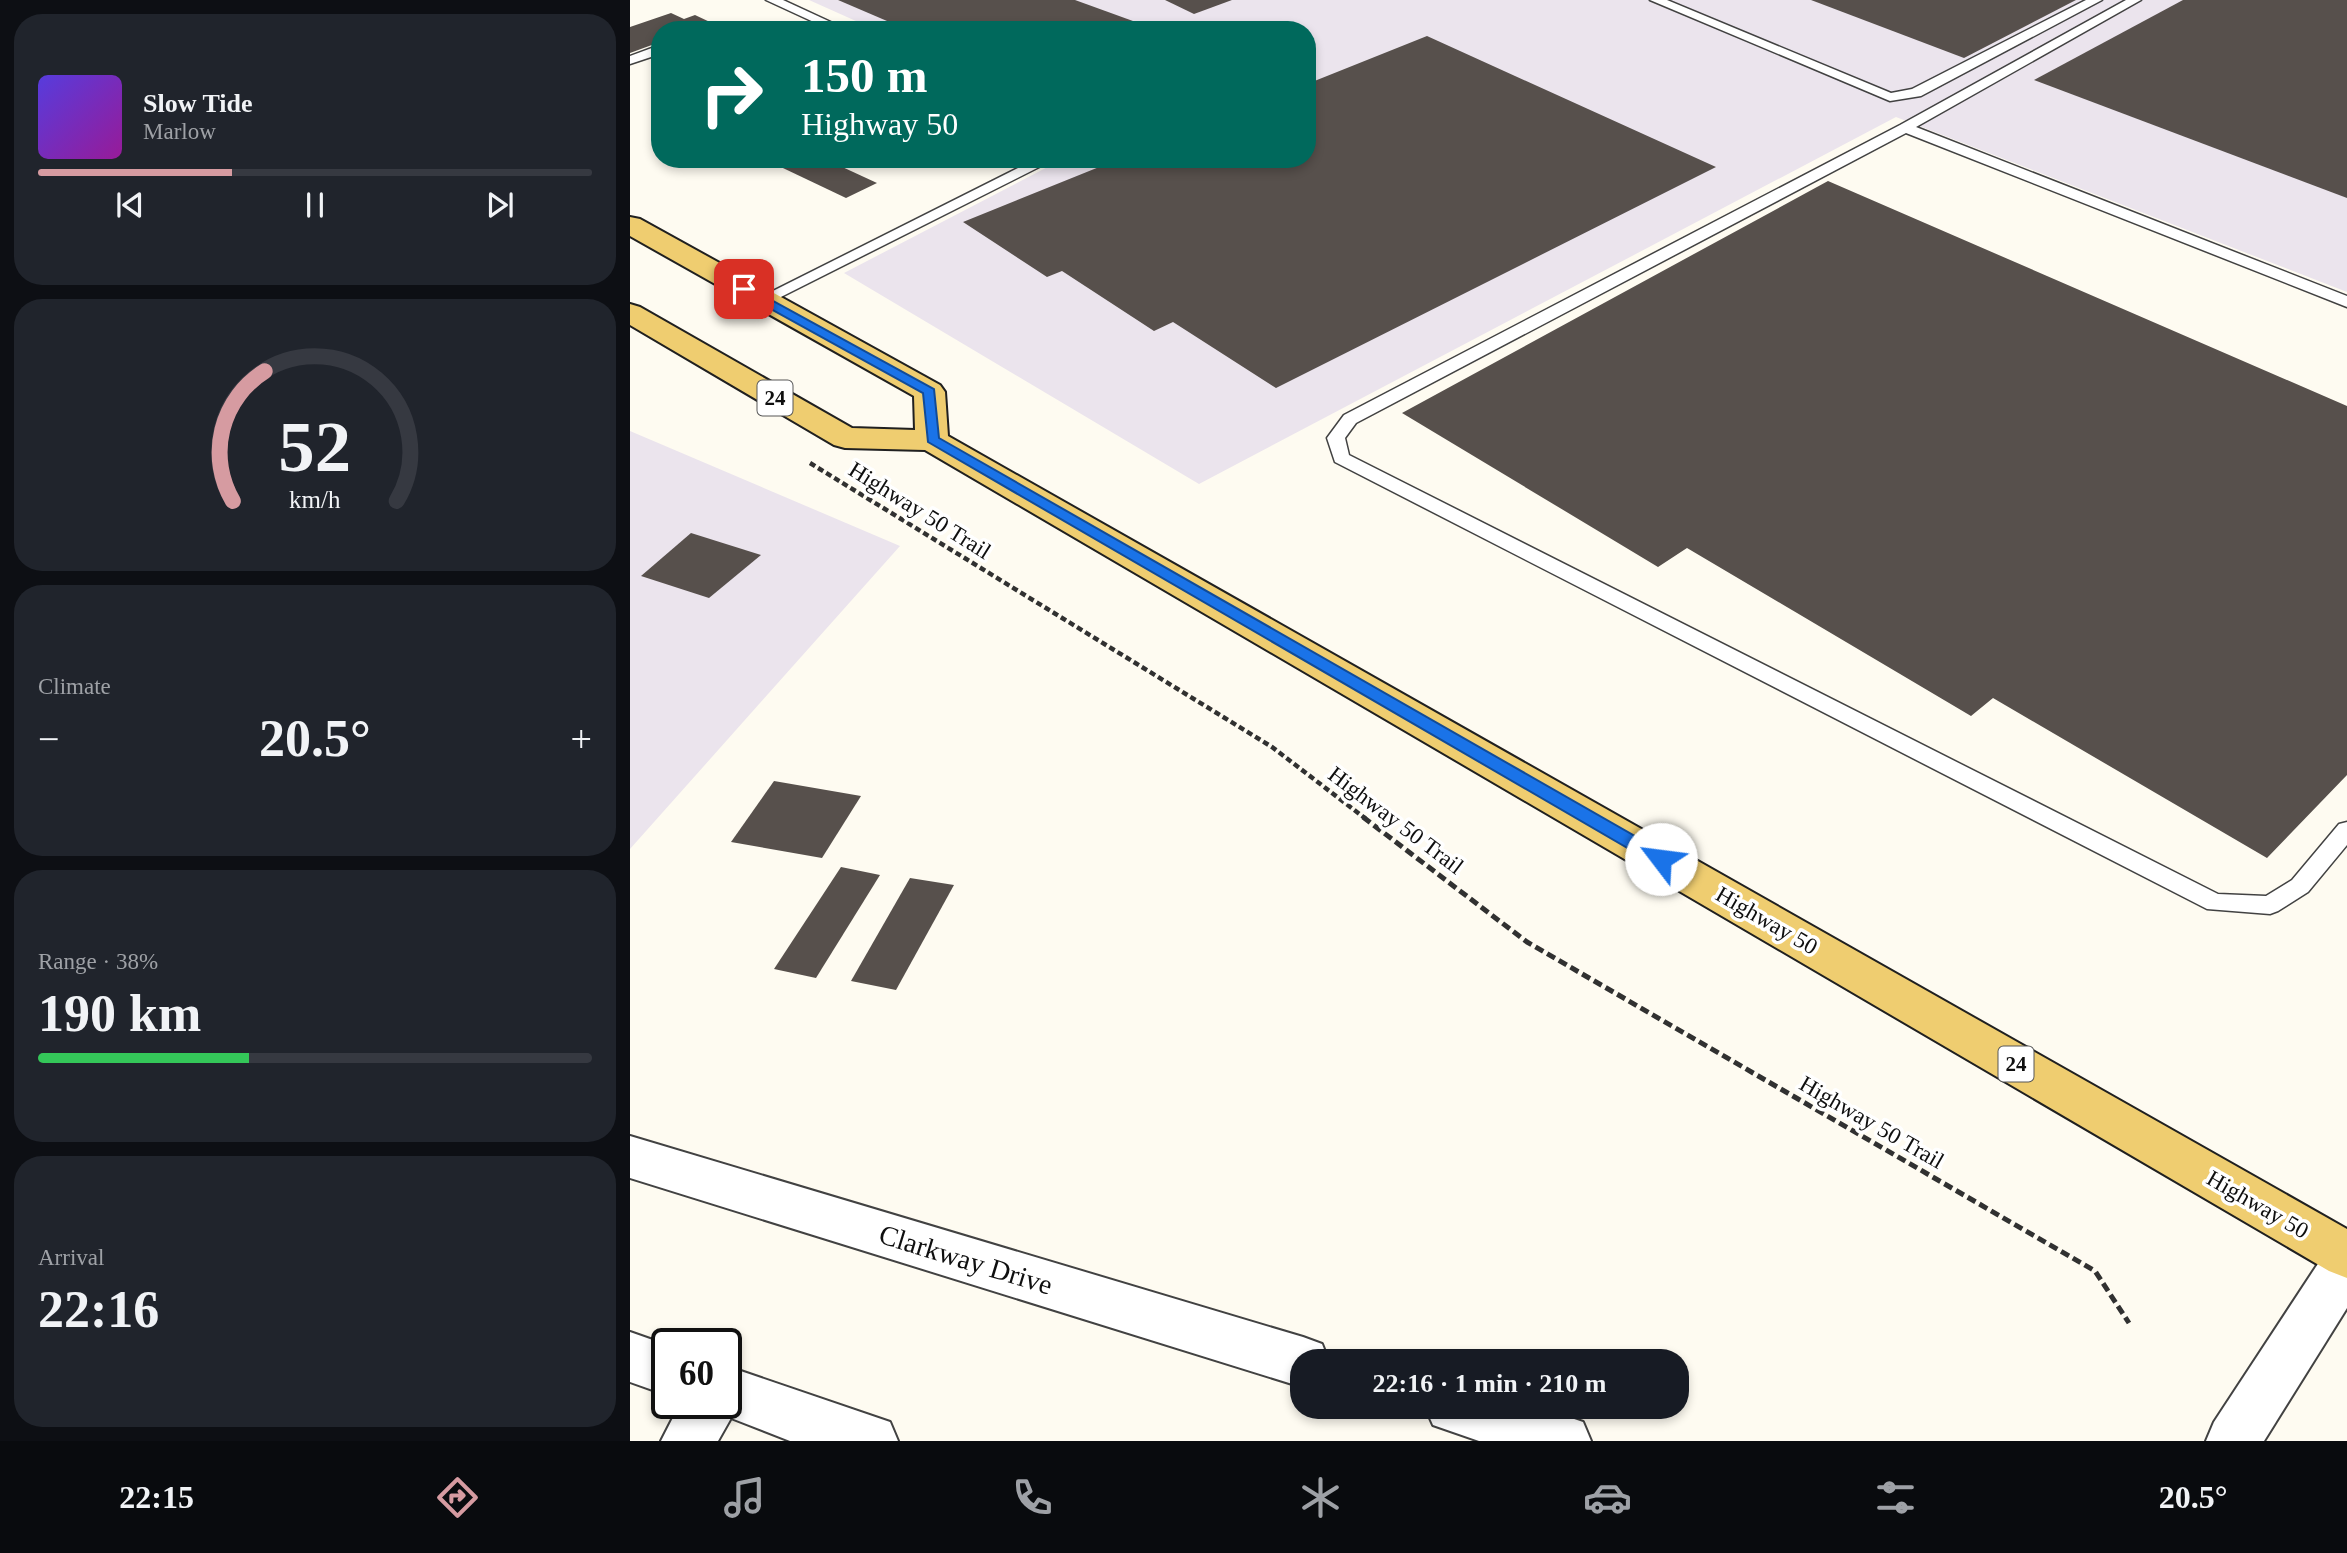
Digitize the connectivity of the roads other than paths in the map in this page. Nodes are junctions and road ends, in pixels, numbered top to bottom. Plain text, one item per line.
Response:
1 (772, 0) edge
2 (1656, 0) edge
3 (2096, 0) edge
4 (2135, 0) edge
5 (821, 21) edge
6 (651, 52) edge
7 (630, 60) edge
8 (1905, 128) junction
9 (1030, 168) edge
10 (630, 225) edge
11 (763, 300) junction
12 (2347, 302) edge
13 (630, 313) edge
14 (932, 440) junction
15 (2347, 830) edge
16 (630, 1157) edge
17 (2347, 1255) edge
18 (2347, 1264) edge
19 (630, 1357) edge
20 (1290, 1358) edge
21 (651, 1364) edge
22 (742, 1397) edge
23 (701, 1419) edge
24 (1492, 1419) edge
25 (688, 1441) edge
26 (871, 1441) edge
27 (1564, 1441) edge
28 (2232, 1441) edge

1 - 5 lane
2 - 3 lane
4 - 8 lane
6 - 7 lane
8 - 12 lane
8 - 15 lane
9 - 11 lane
10 - 11 main road
11 - 14 main road
13 - 14 main road, Highway 50 / 24
14 - 17 main road, Highway 50 / 24
16 - 20 street, Clarkway Drive
18 - 28 street
19 - 21 street
22 - 26 street
23 - 25 street
24 - 27 street

